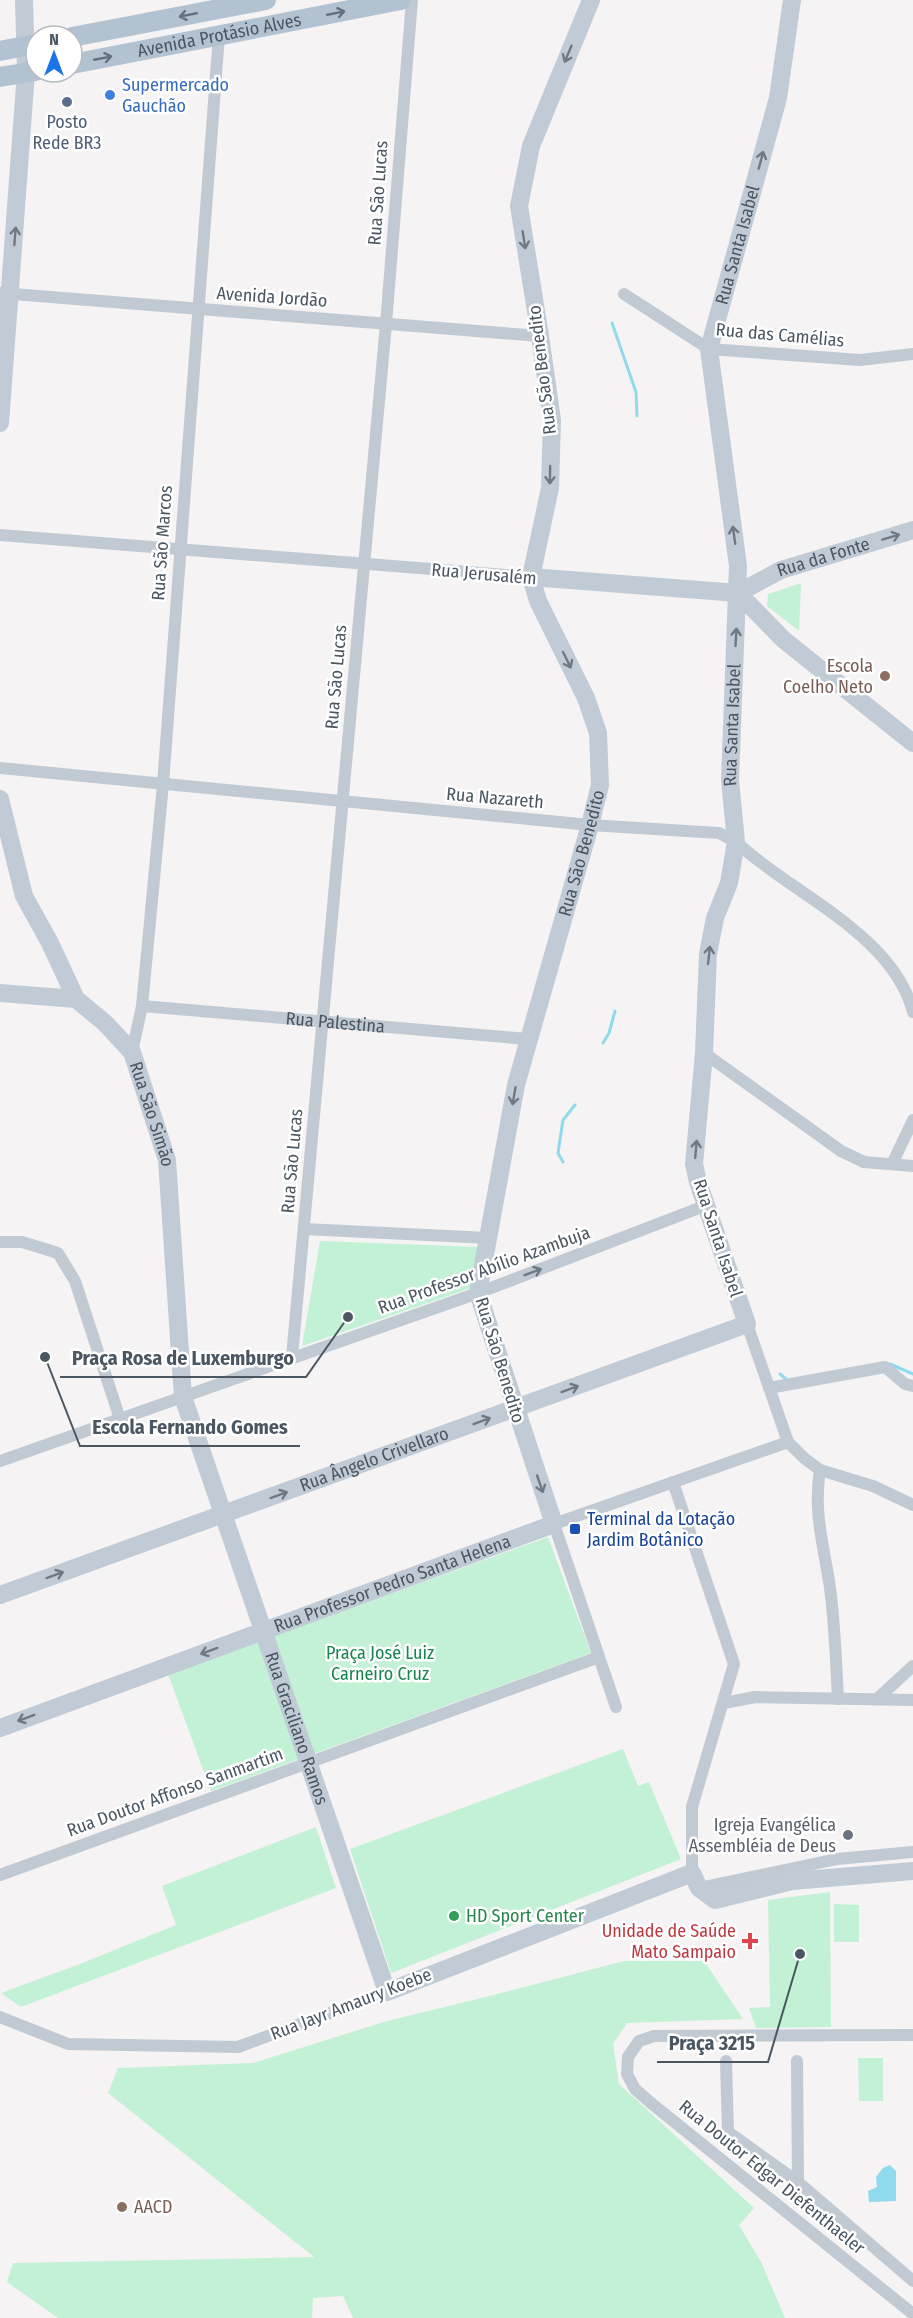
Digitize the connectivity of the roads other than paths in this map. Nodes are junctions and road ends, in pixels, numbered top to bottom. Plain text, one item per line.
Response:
1 (24, 0) edge
2 (266, 0) edge
3 (401, 0) edge
4 (412, 0) edge
5 (591, 0) edge
6 (792, 0) edge
7 (28, 24) edge
8 (84, 35) edge
9 (219, 35) junction
10 (24, 46) edge
11 (0, 51) edge
12 (84, 62) edge
13 (24, 73) edge
14 (0, 77) edge
15 (30, 84) edge
16 (5, 294) edge
17 (624, 294) dead end
18 (198, 309) junction
19 (386, 324) junction
20 (540, 336) junction
21 (709, 349) junction
22 (913, 354) edge
23 (0, 423) edge
24 (913, 530) edge
25 (0, 535) edge
26 (180, 550) junction
27 (364, 564) junction
28 (531, 578) junction
29 (738, 593) junction
30 (913, 743) edge
31 (0, 768) edge
32 (163, 784) junction
33 (0, 799) edge
34 (343, 801) junction
35 (590, 825) junction
36 (736, 842) junction
37 (0, 993) edge
38 (76, 999) junction
39 (142, 1006) junction
40 (913, 1012) edge
41 (323, 1022) junction
42 (527, 1039) junction
43 (132, 1052) junction
44 (704, 1053) junction
45 (913, 1120) edge
46 (892, 1164) junction
47 (913, 1166) edge
48 (707, 1206) junction
49 (304, 1229) junction
50 (488, 1238) junction
51 (0, 1242) edge
52 (478, 1293) junction
53 (747, 1324) junction
54 (292, 1357) junction
55 (913, 1386) edge
56 (769, 1388) junction
57 (183, 1397) junction
58 (515, 1409) junction
59 (120, 1419) junction
60 (788, 1442) junction
61 (0, 1461) edge
62 (820, 1470) junction
63 (674, 1482) junction
64 (913, 1505) edge
65 (224, 1515) junction
66 (554, 1524) junction
67 (0, 1595) edge
68 (264, 1631) junction
69 (599, 1657) junction
70 (913, 1666) edge
71 (838, 1699) junction
72 (877, 1699) junction
73 (913, 1700) edge
74 (724, 1703) junction
75 (616, 1707) dead end
76 (0, 1728) edge
77 (308, 1762) junction
78 (913, 1852) edge
79 (913, 1870) edge
80 (0, 1875) edge
81 (695, 1881) junction
82 (387, 1992) junction
83 (0, 2017) edge
84 (913, 2035) edge
85 (726, 2061) dead end
86 (797, 2061) dead end
87 (798, 2182) junction
88 (913, 2281) edge
89 (913, 2314) edge

1 - 7 street
2 -> 8 main road, Avenida Protásio Alves
9 -> 3 main road, Avenida Protásio Alves
4 - 19 street, Rua São Lucas
5 -> 20 street, Rua São Benedito
21 -> 6 street, Rua Santa Isabel
12 -> 9 main road, Avenida Protásio Alves
9 - 18 street, Rua São Marcos
10 - 11 main road
13 - 14 main road
16 -> 15 street
16 - 18 street, Avenida Jordão
16 - 23 street
17 - 21 street, Rua das Camélias
18 - 19 street, Avenida Jordão
18 - 26 street, Rua São Marcos
19 - 20 street, Avenida Jordão
19 - 27 street, Rua São Lucas
20 -> 28 street, Rua São Benedito
21 - 22 street, Rua das Camélias
29 -> 21 street, Rua Santa Isabel
29 -> 24 street, Rua da Fonte
25 - 26 street, Rua Jerusalém
26 - 27 street, Rua Jerusalém
26 - 32 street, Rua São Marcos
27 - 28 street, Rua Jerusalém
27 - 34 street, Rua São Lucas
28 - 29 street, Rua Jerusalém
28 -> 35 street, Rua São Benedito
29 - 30 street
36 -> 29 street, Rua Santa Isabel
31 - 32 street, Rua Nazareth
32 - 34 street, Rua Nazareth
32 - 39 street, Rua São Marcos
33 - 38 street, Rua São Simão
34 - 35 street, Rua Nazareth
34 - 41 street, Rua São Lucas
35 - 36 street, Rua Nazareth
35 - 42 street, Rua São Benedito
36 - 40 street, Rua Nazareth
44 -> 36 street, Rua Santa Isabel
37 - 38 street
38 - 43 street, Rua São Simão
39 - 41 street, Rua Palestina
39 - 43 street, Rua São Marcos
41 - 42 street, Rua Palestina
41 - 49 street, Rua São Lucas
42 -> 50 street, Rua São Benedito
43 - 57 street, Rua São Simão
44 - 46 street
48 -> 44 street, Rua Santa Isabel
45 - 46 street
46 - 47 street
52 -> 48 street, Rua Professor Abílio Azambuja
48 - 53 street, Rua Santa Isabel
49 - 50 street
49 - 54 street, Rua São Lucas
50 - 52 street, Rua São Benedito
51 - 59 street
52 - 54 street, Rua Professor Abílio Azambuja
52 - 58 street, Rua São Benedito
53 - 56 street, Rua Santa Isabel
58 -> 53 street, Rua Ângelo Crivellaro
54 - 57 street, Rua Professor Abílio Azambuja
55 - 56 street
56 - 60 street, Rua Santa Isabel
57 - 59 street, Rua Professor Abílio Azambuja
57 - 65 street, Rua Graciliano Ramos
65 -> 58 street, Rua Ângelo Crivellaro
58 -> 66 street, Rua São Benedito
59 - 61 street, Rua Professor Abílio Azambuja
60 - 62 street
60 - 63 street, Rua Professor Pedro Santa Helena
62 - 64 street
62 - 71 street
63 - 66 street, Rua Professor Pedro Santa Helena
63 - 74 street
67 -> 65 street, Rua Ângelo Crivellaro
65 - 68 street, Rua Graciliano Ramos
66 - 68 street, Rua Professor Pedro Santa Helena
66 - 69 street, Rua São Benedito
68 -> 76 street, Rua Professor Pedro Santa Helena
68 - 77 street, Rua Graciliano Ramos
69 - 75 street, Rua São Benedito
69 - 77 street, Rua Doutor Affonso Sanmartim
70 - 72 street
71 - 72 street
71 - 74 street
72 - 73 street
74 - 81 street
77 - 80 street, Rua Doutor Affonso Sanmartim
77 - 82 street, Rua Graciliano Ramos
78 - 81 street
79 - 81 street
81 - 82 street, Rua Jayr Amaury Koebe
82 - 83 street, Rua Jayr Amaury Koebe
84 - 89 street, Rua Doutor Edgar Diefenthaeler
85 - 87 street
86 - 87 street
87 - 88 street

